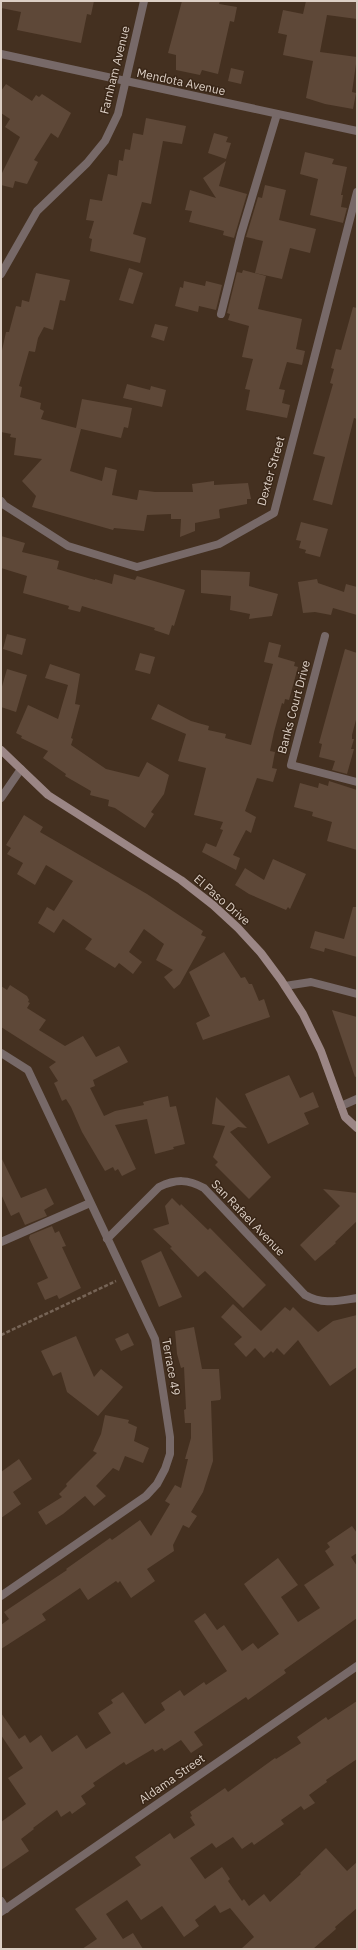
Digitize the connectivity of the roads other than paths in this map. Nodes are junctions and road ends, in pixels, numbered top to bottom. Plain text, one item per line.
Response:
1 (144, 1) edge
2 (1, 54) edge
3 (126, 82) junction
4 (277, 114) junction
5 (357, 131) edge
6 (357, 192) edge
7 (1, 274) edge
8 (221, 314) dead end
9 (1, 501) edge
10 (325, 636) dead end
11 (1, 750) edge
12 (21, 769) junction
13 (357, 782) edge
14 (1, 798) edge
15 (285, 986) junction
16 (357, 994) edge
17 (1, 1053) edge
18 (357, 1099) edge
19 (341, 1106) junction
20 (357, 1128) edge
21 (90, 1203) junction
22 (107, 1239) junction
23 (1, 1242) edge
24 (357, 1298) edge
25 (1, 1596) edge
26 (357, 1666) edge
27 (1, 1901) edge
28 (4, 1910) edge

1 - 3 street, Farnham Avenue
2 - 3 street, Mendota Avenue
3 - 4 street, Mendota Avenue
3 - 7 street, Farnham Avenue
4 - 5 street, Mendota Avenue
4 - 8 street
6 - 9 street, Dexter Street
10 - 13 street, Banks Court Drive
11 - 12 street, El Paso Drive
12 - 14 street
12 - 15 street, El Paso Drive
15 - 16 street
15 - 19 street, El Paso Drive
17 - 21 street, Terrace 49
18 - 19 street
19 - 20 street, El Paso Drive
21 - 22 street, Terrace 49
21 - 23 street
22 - 24 street, San Rafael Avenue
22 - 25 street, Terrace 49
26 - 28 street, Aldama Street
27 - 28 street

